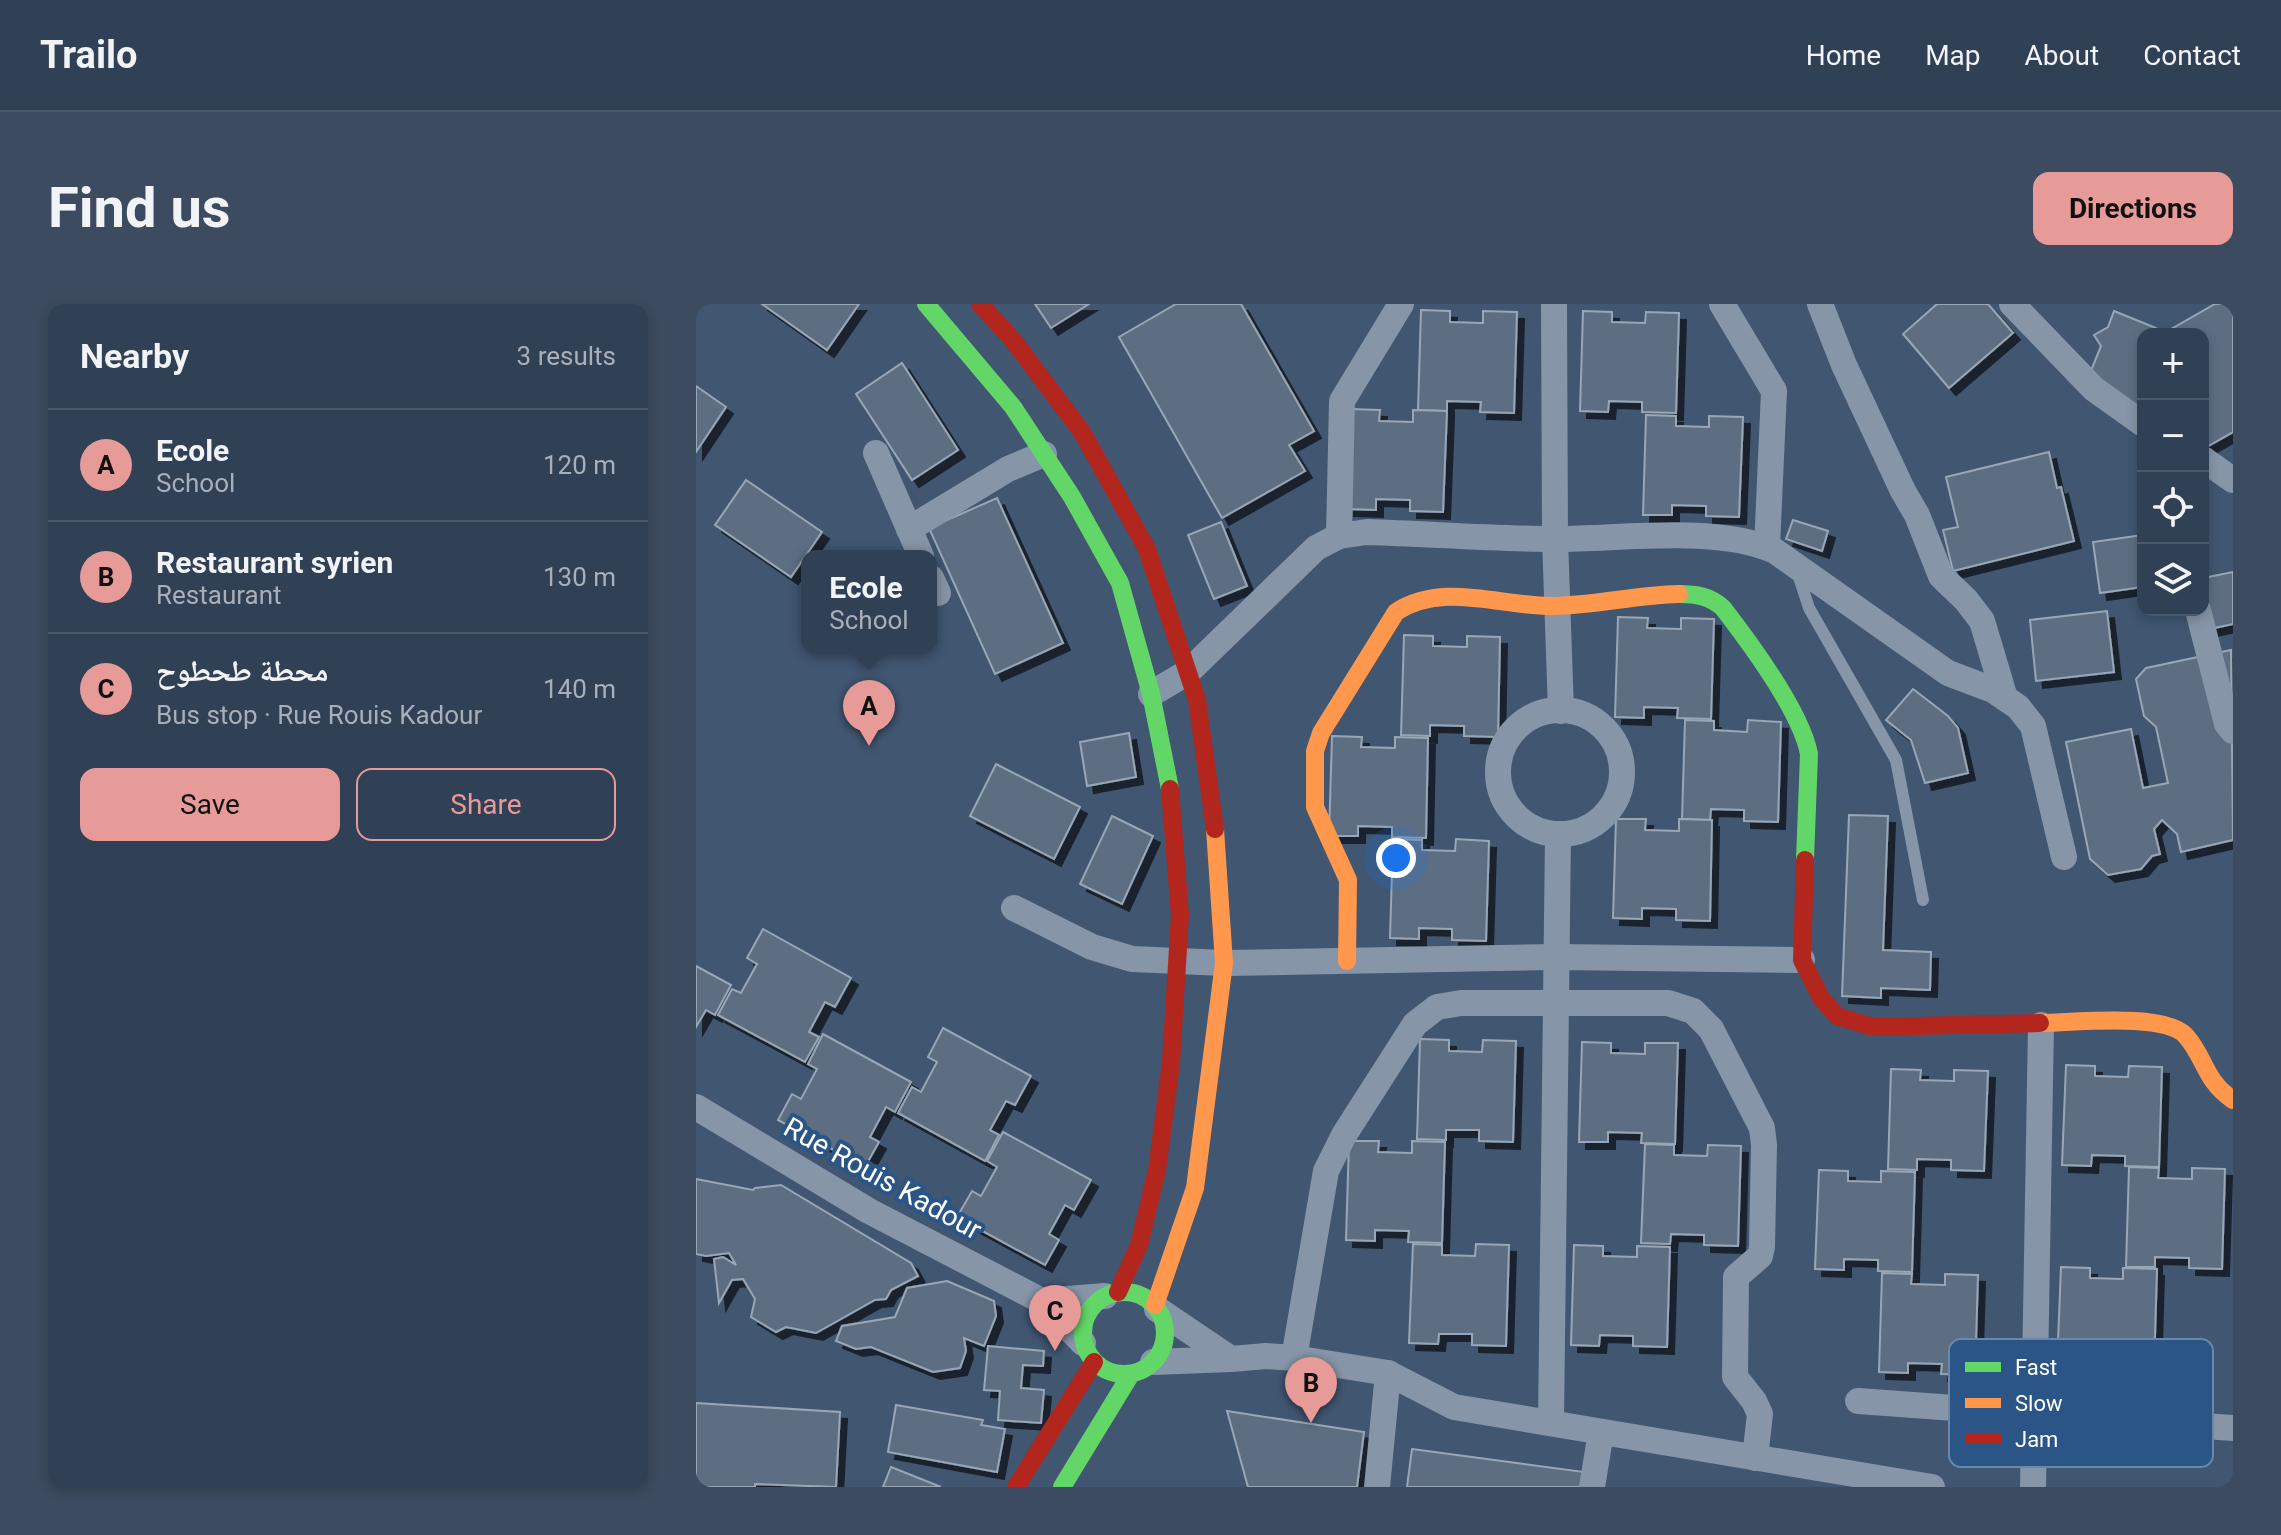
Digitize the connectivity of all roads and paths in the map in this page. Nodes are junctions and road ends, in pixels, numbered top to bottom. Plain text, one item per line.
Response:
1 (926, 304) edge
2 (980, 304) edge
3 (1401, 304) edge
4 (1554, 304) edge
5 (1722, 304) edge
6 (1820, 304) edge
7 (2012, 304) edge
8 (2137, 420) edge
9 (876, 453) dead end
10 (1044, 454) junction
11 (2209, 463) edge
12 (2233, 480) edge
13 (909, 529) junction
14 (1339, 536) junction
15 (1555, 539) junction
16 (1767, 547) junction
17 (918, 550) edge
18 (1794, 564) junction
19 (1557, 606) junction
20 (2200, 616) edge
21 (1188, 672) junction
22 (1151, 694) junction
23 (2005, 698) junction
24 (1561, 711) junction
25 (2233, 731) edge
26 (1558, 834) junction
27 (2064, 857) dead end
28 (1923, 900) dead end
29 (1014, 908) dead end
30 (1557, 957) junction
31 (1178, 960) junction
32 (1802, 960) junction
33 (1347, 961) junction
34 (1224, 963) junction
35 (1556, 1001) junction
36 (2041, 1025) junction
37 (2233, 1100) edge
38 (696, 1107) edge
39 (1111, 1294) junction
40 (1042, 1301) junction
41 (1156, 1307) junction
42 (2035, 1339) edge
43 (1089, 1353) junction
44 (1294, 1358) junction
45 (1231, 1359) junction
46 (1142, 1368) junction
47 (1388, 1373) junction
48 (1858, 1401) dead end
49 (1949, 1408) edge
50 (1551, 1423) junction
51 (2213, 1427) edge
52 (2233, 1428) edge
53 (1601, 1432) junction
54 (1755, 1458) junction
55 (2033, 1467) edge
56 (1016, 1487) edge
57 (1062, 1487) edge
58 (1377, 1487) edge
59 (1592, 1487) edge
60 (1932, 1487) edge
61 (2033, 1487) edge

1 - 10 street
2 - 21 street
3 - 14 street
4 - 15 street
5 - 16 street
6 - 23 street
7 - 8 street
9 - 13 street
10 - 13 street
10 - 22 street
11 - 12 street
13 - 17 street
14 - 15 street
14 - 21 street
15 - 16 street
15 - 19 street
16 - 18 street
18 - 23 street
18 - 28 lane
19 - 24 street
19 - 32 street
19 - 33 street
20 - 25 street
21 - 22 street
21 - 34 street
22 - 31 street
23 - 27 street
24 - 26 street
24 - 26 street
26 - 30 street
29 - 31 street
30 - 32 street
30 - 33 street
30 - 35 street
31 - 34 street
31 - 39 street
32 - 36 street
33 - 34 street
34 - 41 street
35 - 44 street
35 - 50 street
35 - 54 street
36 - 37 street
36 - 42 street
38 - 40 street, Rue Rouis Kadour
39 - 40 street
39 - 41 street
39 - 43 street
40 - 43 street
41 - 45 street
41 - 46 street
43 - 46 street
43 - 56 street
44 - 45 street
44 - 47 street
45 - 46 street
46 - 57 street
47 - 50 street
47 - 58 street
48 - 49 street
50 - 53 street
51 - 52 street
53 - 54 street
53 - 59 street
54 - 60 street
55 - 61 street

